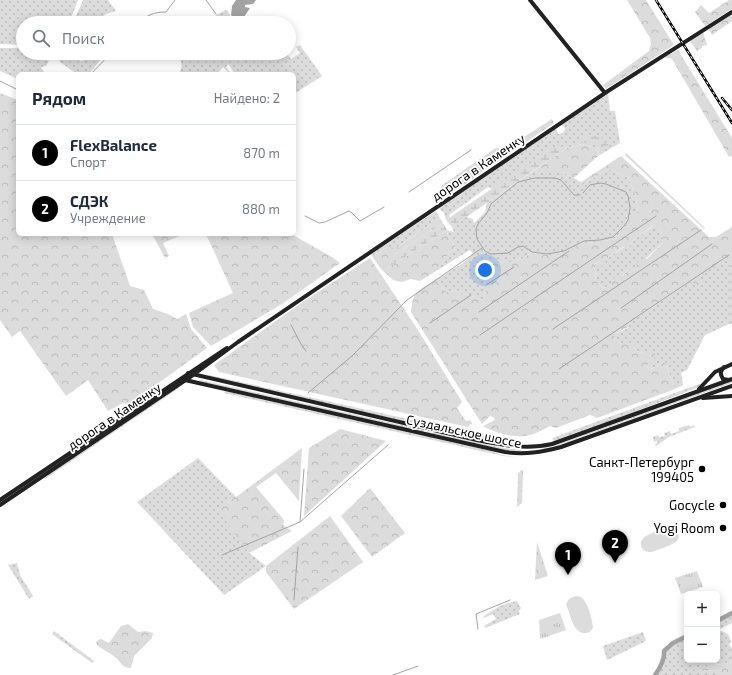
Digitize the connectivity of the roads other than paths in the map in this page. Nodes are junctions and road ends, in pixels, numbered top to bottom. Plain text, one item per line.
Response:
1 (530, 0) edge
2 (732, 12) edge
3 (605, 93) junction
4 (732, 364) edge
5 (725, 367) junction
6 (188, 376) junction
7 (731, 380) edge
8 (732, 386) edge
9 (698, 391) junction
10 (732, 396) edge
11 (698, 398) junction
12 (0, 500) edge
13 (0, 505) edge

1 - 3 main road
2 - 3 main road, дорога в Каменку
3 - 6 main road, дорога в Каменку
4 - 5 main road
5 - 7 main road
5 - 9 main road
6 - 9 main road, Суздальское шоссе
6 - 11 main road, Суздальское шоссе
6 - 12 main road, дорога в Каменку
6 - 13 main road, дорога в Каменку
7 - 9 main road, Суздальское шоссе
8 - 11 main road, Суздальское шоссе
10 - 11 main road

